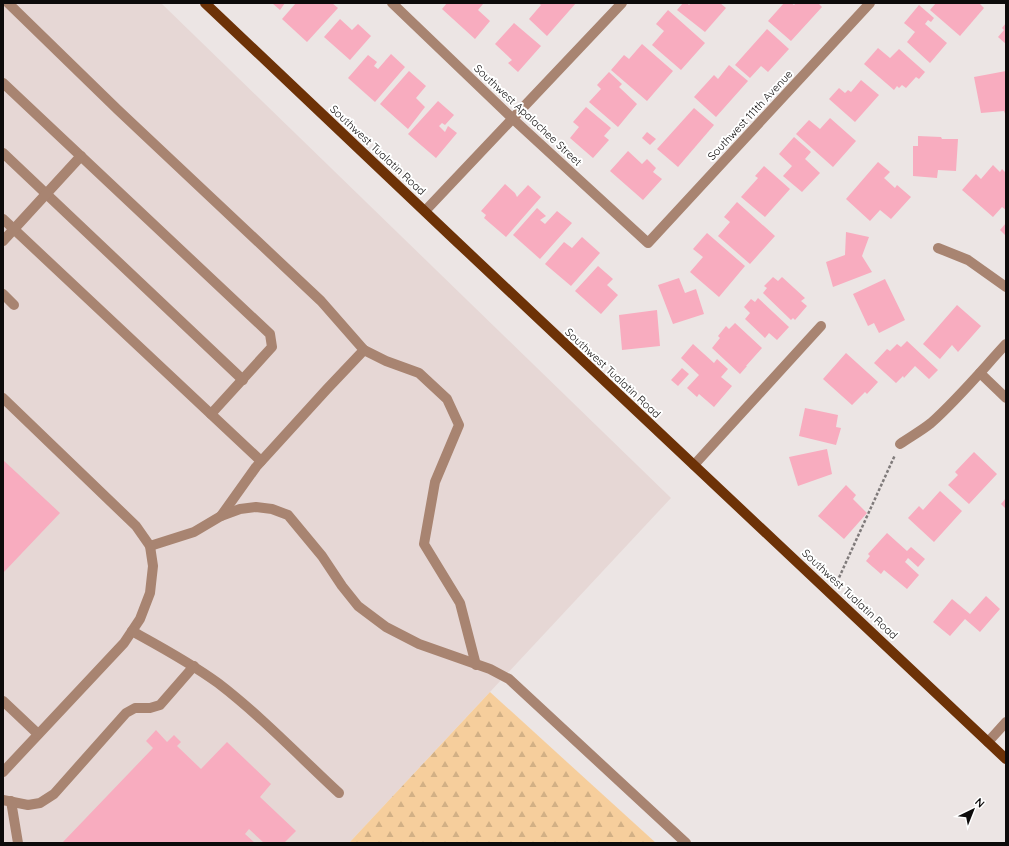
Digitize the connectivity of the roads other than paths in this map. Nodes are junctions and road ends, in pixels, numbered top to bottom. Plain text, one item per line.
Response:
1 (8, 3) edge
2 (205, 3) edge
3 (622, 3) edge
4 (870, 3) edge
5 (396, 4) edge
6 (3, 83) edge
7 (514, 118) junction
8 (3, 153) edge
9 (81, 156) junction
10 (46, 194) junction
11 (425, 211) junction
12 (3, 218) edge
13 (14, 229) junction
14 (3, 241) edge
15 (648, 243) joint
16 (938, 248) dead end
17 (1006, 287) edge
18 (3, 294) edge
19 (14, 304) dead end
20 (821, 326) dead end
21 (1006, 344) edge
22 (364, 350) junction
23 (980, 374) junction
24 (243, 380) junction
25 (3, 398) edge
26 (1006, 398) edge
27 (211, 414) junction
28 (900, 444) road end
29 (262, 461) junction
30 (694, 465) junction
31 (221, 516) junction
32 (150, 546) junction
33 (132, 631) junction
34 (476, 665) junction
35 (194, 666) junction
36 (3, 701) edge
37 (1006, 722) edge
38 (38, 734) junction
39 (988, 742) junction
40 (1006, 759) edge
41 (3, 772) edge
42 (339, 793) dead end
43 (7, 800) edge
44 (18, 843) edge
45 (686, 843) edge

1 - 22 street
2 - 11 main road, Southwest Tualatin Road
3 - 7 street
4 - 15 street, Southwest 111th Avenue
5 - 7 street, Southwest Apalachee Street
6 - 9 street
7 - 11 street
7 - 15 street, Southwest Apalachee Street
8 - 10 street
9 - 10 street
9 - 24 street
10 - 13 street
10 - 24 street
11 - 30 main road, Southwest Tualatin Road
12 - 13 street
13 - 14 street
13 - 27 street
16 - 17 street
18 - 19 street
20 - 30 street
21 - 23 street
22 - 29 street
22 - 34 street
23 - 26 street
23 - 28 street
24 - 27 street
25 - 32 street
27 - 29 street
29 - 31 street
30 - 39 main road, Southwest Tualatin Road
31 - 32 street
31 - 34 street
32 - 33 street
33 - 35 street
33 - 38 street
34 - 45 street
35 - 42 street
35 - 43 street
36 - 38 street
37 - 39 street
38 - 41 street
39 - 40 main road, Southwest Tualatin Road
43 - 44 street

